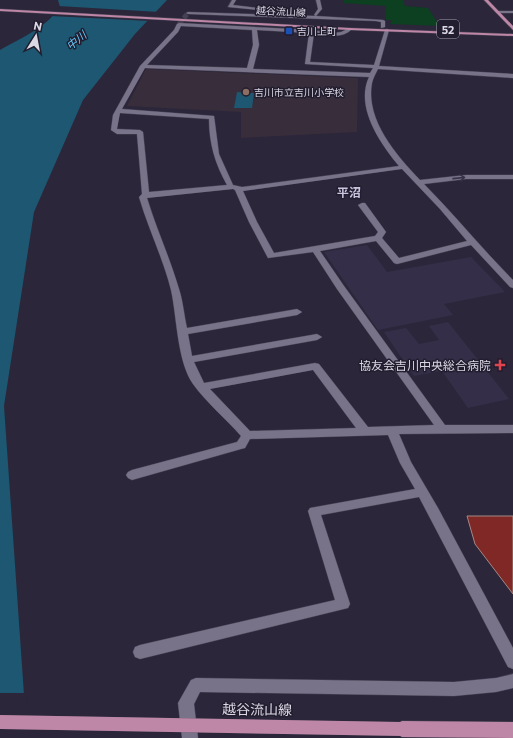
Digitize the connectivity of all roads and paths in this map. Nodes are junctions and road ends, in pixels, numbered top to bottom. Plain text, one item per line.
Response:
1 (234, 0) edge
2 (318, 0) edge
3 (486, 0) edge
4 (0, 6) edge
5 (0, 10) edge
6 (497, 12) junction
7 (513, 12) edge
8 (188, 13) dead end
9 (166, 17) junction
10 (315, 17) junction
11 (254, 28) junction
12 (385, 28) junction
13 (350, 29) junction
14 (513, 30) edge
15 (312, 31) junction
16 (513, 35) edge
17 (142, 66) junction
18 (376, 67) junction
19 (250, 69) junction
20 (372, 75) junction
21 (513, 76) edge
22 (118, 111) junction
23 (404, 167) junction
24 (513, 177) edge
25 (420, 182) junction
26 (234, 188) junction
27 (146, 195) junction
28 (362, 205) dead end
29 (378, 238) junction
30 (473, 242) junction
31 (315, 249) junction
32 (513, 284) edge
33 (297, 312) dead end
34 (182, 332) junction
35 (317, 337) dead end
36 (188, 360) junction
37 (203, 387) junction
38 (442, 429) junction
39 (513, 429) edge
40 (364, 431) junction
41 (392, 431) junction
42 (247, 435) junction
43 (132, 475) dead end
44 (422, 492) junction
45 (140, 652) dead end
46 (513, 662) edge
47 (513, 681) edge
48 (0, 722) edge
49 (513, 730) edge
50 (190, 738) edge

1 - 10 street
2 - 10 street
3 - 6 main road
4 - 9 main road, 52
5 - 9 main road, 越谷流山線 / 52
6 - 7 street
6 - 14 main road
8 - 10 street
9 - 12 main road, 越谷流山線 / 52
9 - 13 main road, 越谷流山線 / 52
10 - 12 street
11 - 15 street
11 - 17 street
11 - 19 street
12 - 13 main road, 越谷流山線 / 52
12 - 14 main road, 越谷流山線 / 52
12 - 16 main road, 越谷流山線 / 52
12 - 18 street
13 - 15 street
15 - 18 street
17 - 19 street
17 - 22 street
18 - 20 street
18 - 21 street
19 - 20 street
20 - 23 street
22 - 26 street
22 - 27 street
23 - 25 street
23 - 26 street
25 -> 24 street
25 - 30 street
26 - 27 street
26 - 31 street
27 - 34 street
28 - 29 street
29 - 30 street
29 - 31 street
30 - 32 street
31 - 38 street
33 - 34 street
34 - 36 street
35 - 36 street
36 - 37 street
37 - 40 street
37 - 42 street
38 - 39 street
38 - 41 street
40 - 41 street
40 - 42 street
41 - 44 street
42 - 43 street
44 - 45 street
44 - 46 street
47 - 50 street
48 - 49 main road, 越谷流山線, bridge

